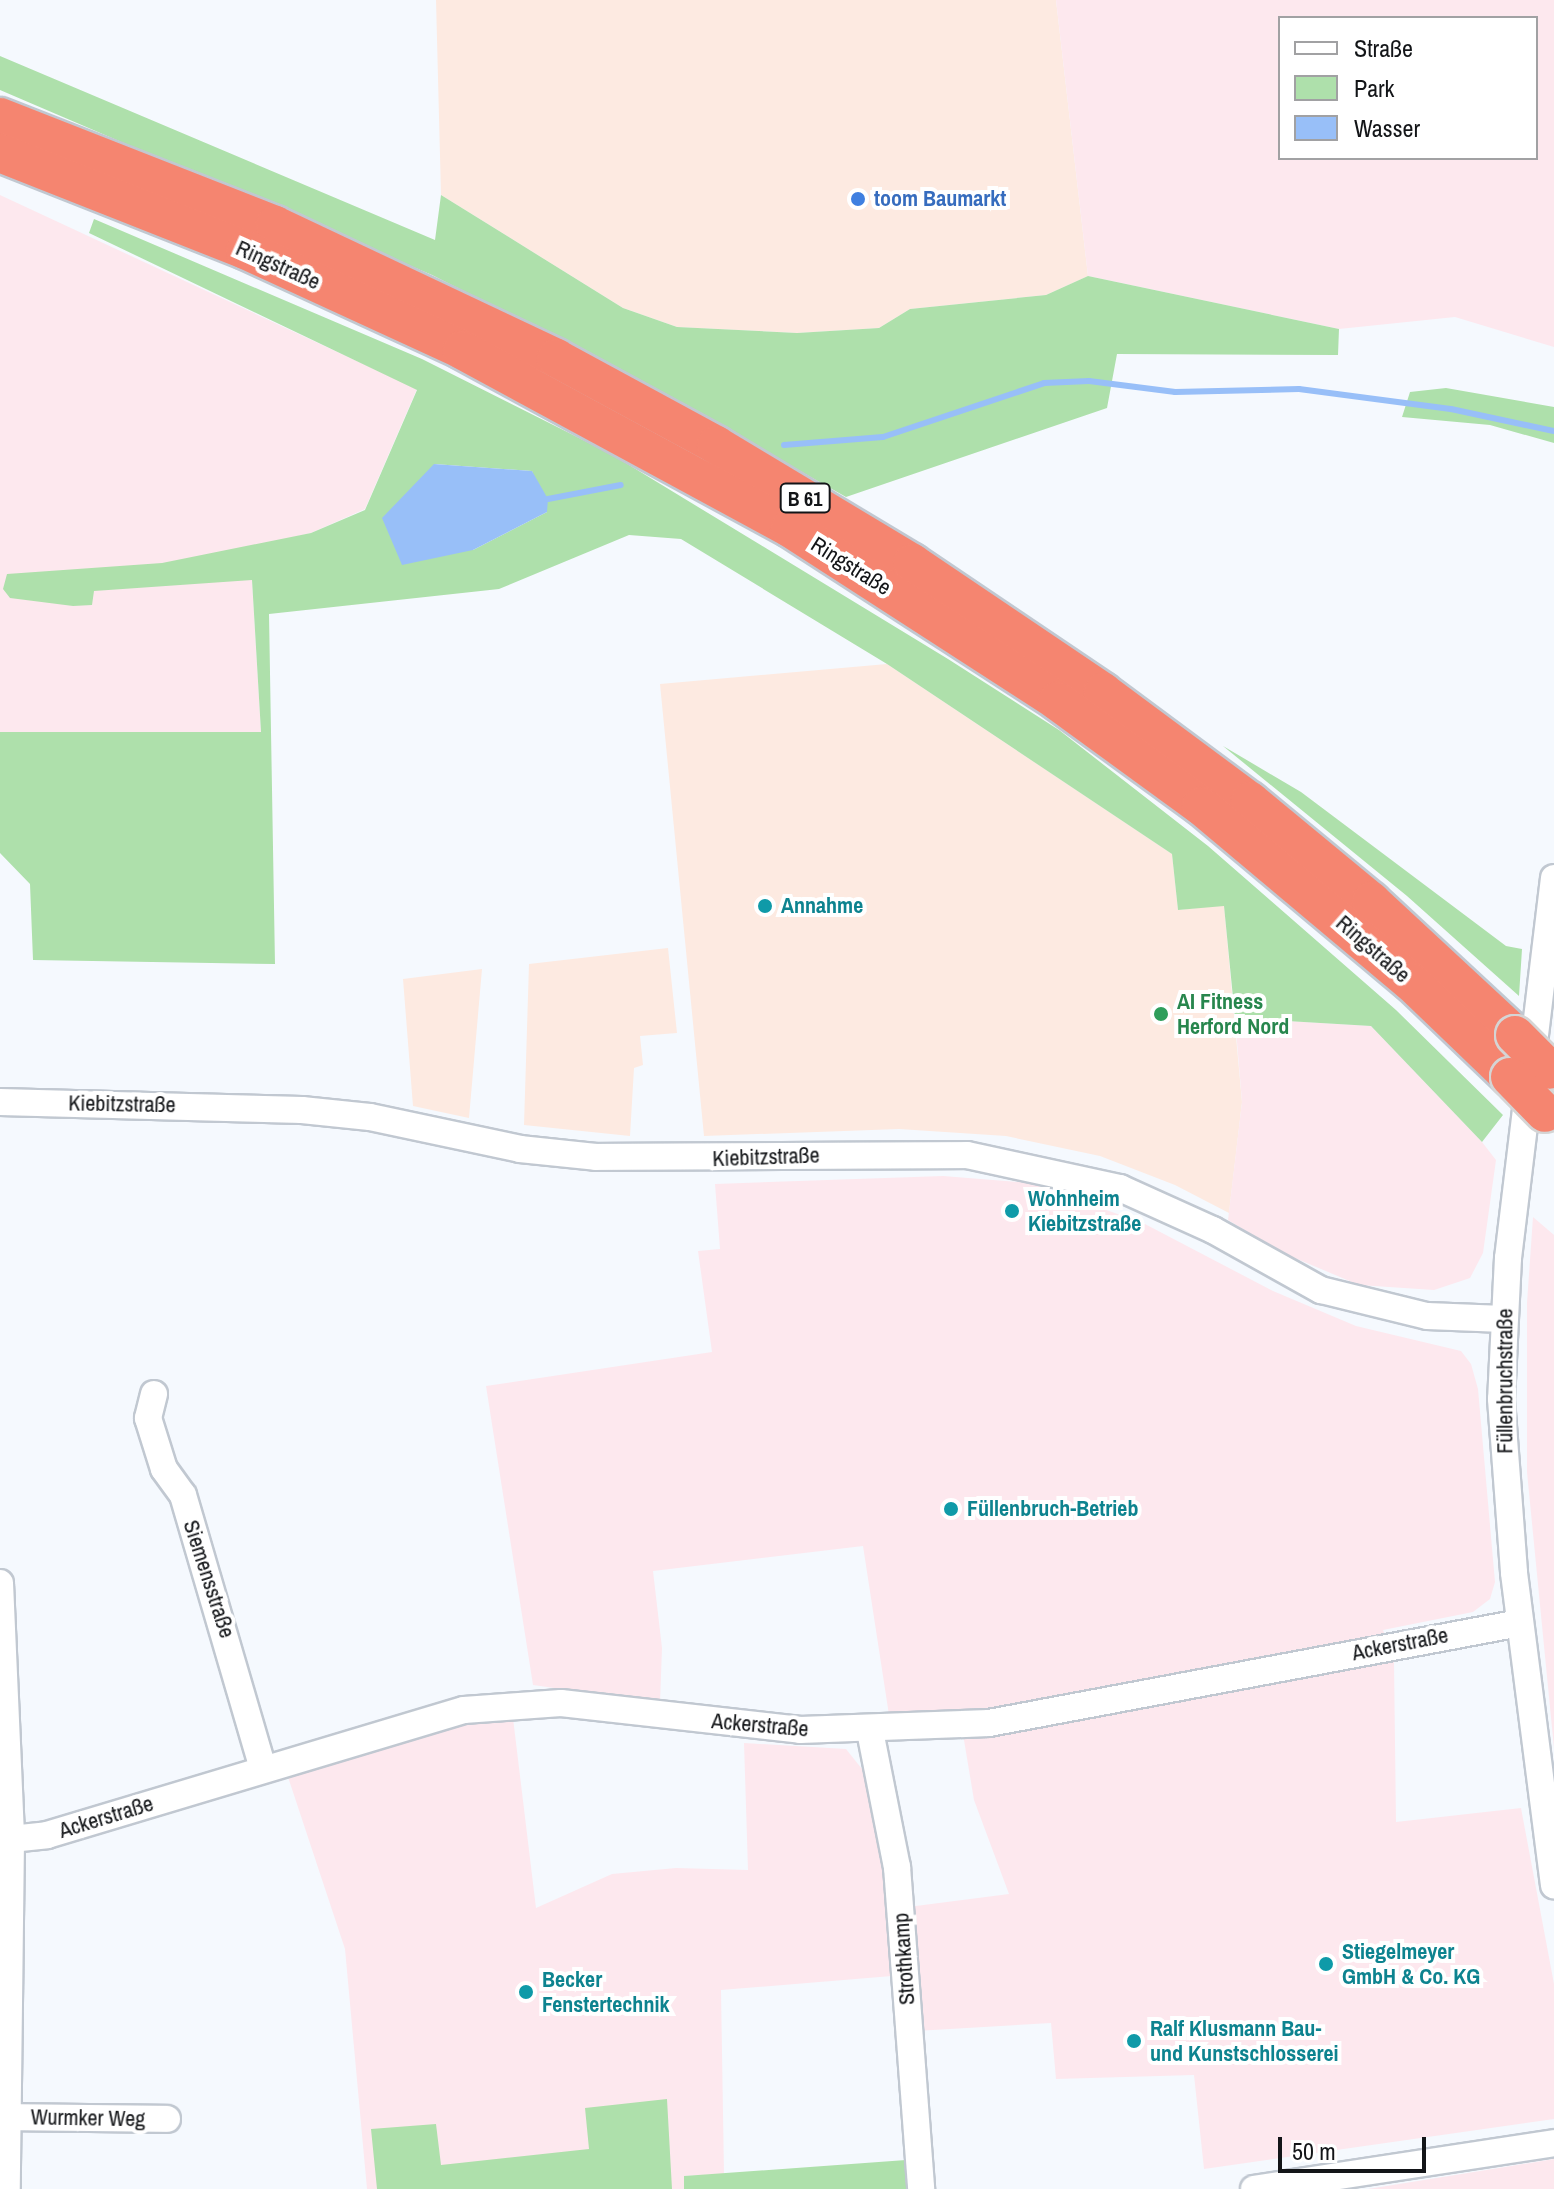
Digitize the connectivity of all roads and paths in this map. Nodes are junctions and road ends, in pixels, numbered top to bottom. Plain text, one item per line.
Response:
1 (0, 117) edge
2 (0, 153) edge
3 (1554, 878) edge
4 (1552, 1072) edge
5 (0, 1102) edge
6 (1550, 1118) edge
7 (1504, 1319) junction
8 (154, 1394) dead end
9 (0, 1583) edge
10 (1520, 1623) junction
11 (870, 1731) junction
12 (263, 1769) junction
13 (5, 1808) edge
14 (11, 1839) junction
15 (1554, 1885) edge
16 (8, 2117) junction
17 (167, 2119) dead end
18 (1554, 2143) edge
19 (7, 2189) edge
20 (921, 2189) edge
21 (1254, 2189) edge

1 - 4 highway, Ringstraße / B 61, bridge
2 - 6 highway, Ringstraße / B 61, bridge
3 - 7 street, Füllenbruchstraße
5 - 7 street, Kiebitzstraße
7 - 10 street, Füllenbruchstraße
8 - 12 street, Siemensstraße
9 - 13 street
10 - 11 street, Ackerstraße
10 - 15 street, Füllenbruchstraße
11 - 12 street, Ackerstraße
11 - 20 street, Strothkamp
12 - 14 street, Ackerstraße
13 - 14 street
14 - 16 street
16 - 17 street, Wurmker Weg
16 - 19 street
18 - 21 street

